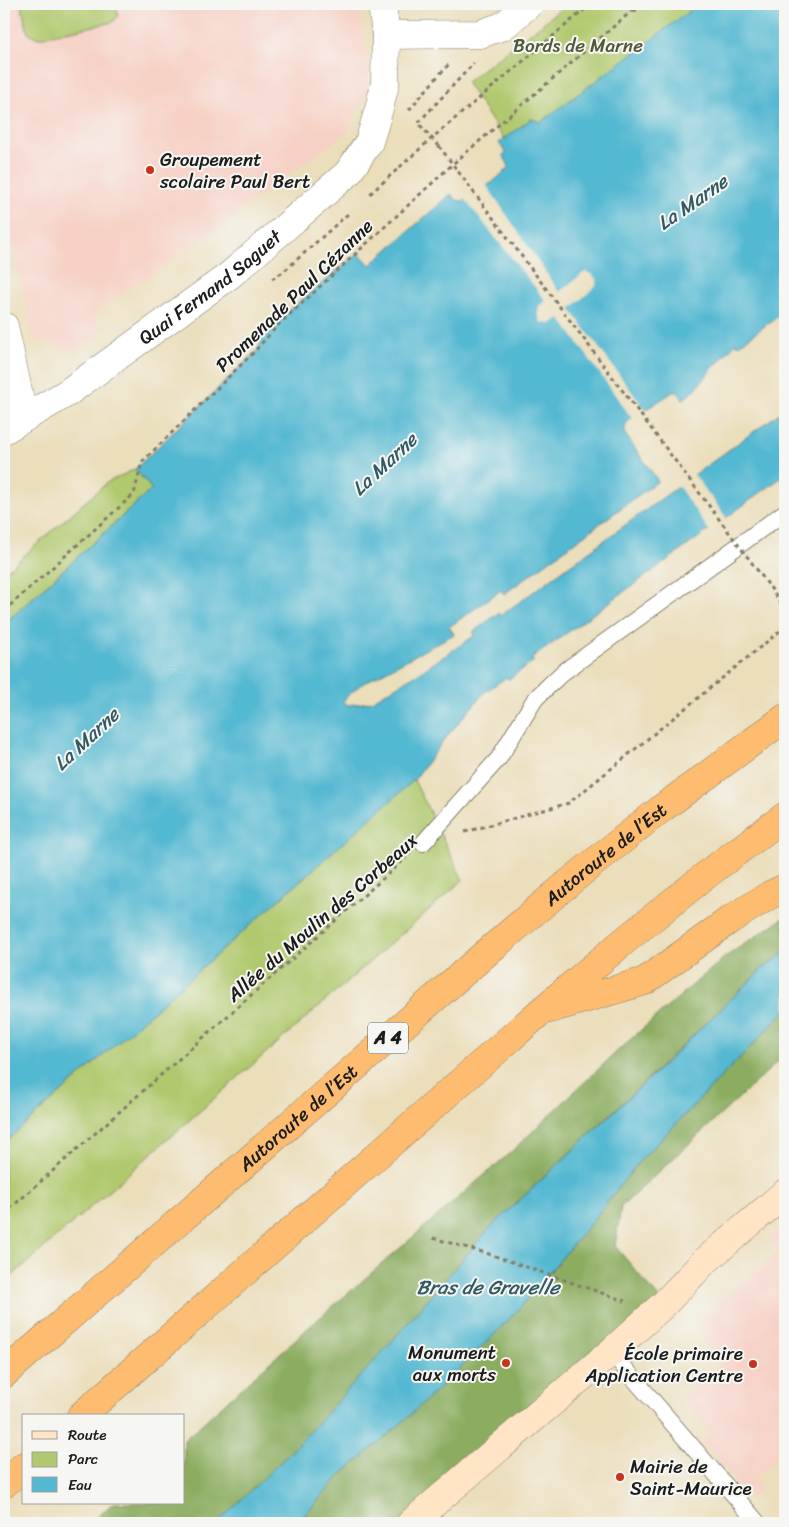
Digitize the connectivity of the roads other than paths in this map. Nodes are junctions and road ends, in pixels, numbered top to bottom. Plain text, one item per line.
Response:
1 (382, 4) edge
2 (529, 4) edge
3 (386, 35) junction
4 (4, 326) edge
5 (14, 424) edge
6 (785, 512) edge
7 (785, 718) edge
8 (785, 816) edge
9 (423, 843) road end
10 (785, 888) edge
11 (539, 1013) junction
12 (785, 1193) edge
13 (611, 1352) junction
14 (4, 1374) edge
15 (83, 1414) edge
16 (22, 1468) edge
17 (4, 1484) edge
18 (757, 1522) edge
19 (411, 1523) edge

1 - 3 street, Quai Fernand Saguet
2 - 3 street
3 - 5 street, Quai Fernand Saguet
4 - 5 street
6 - 9 lane
7 - 14 highway, Autoroute de l’Est / A 4
8 - 11 highway
10 - 11 highway
11 - 15 highway
12 - 13 street
13 - 18 lane
13 - 19 street
16 - 17 highway

